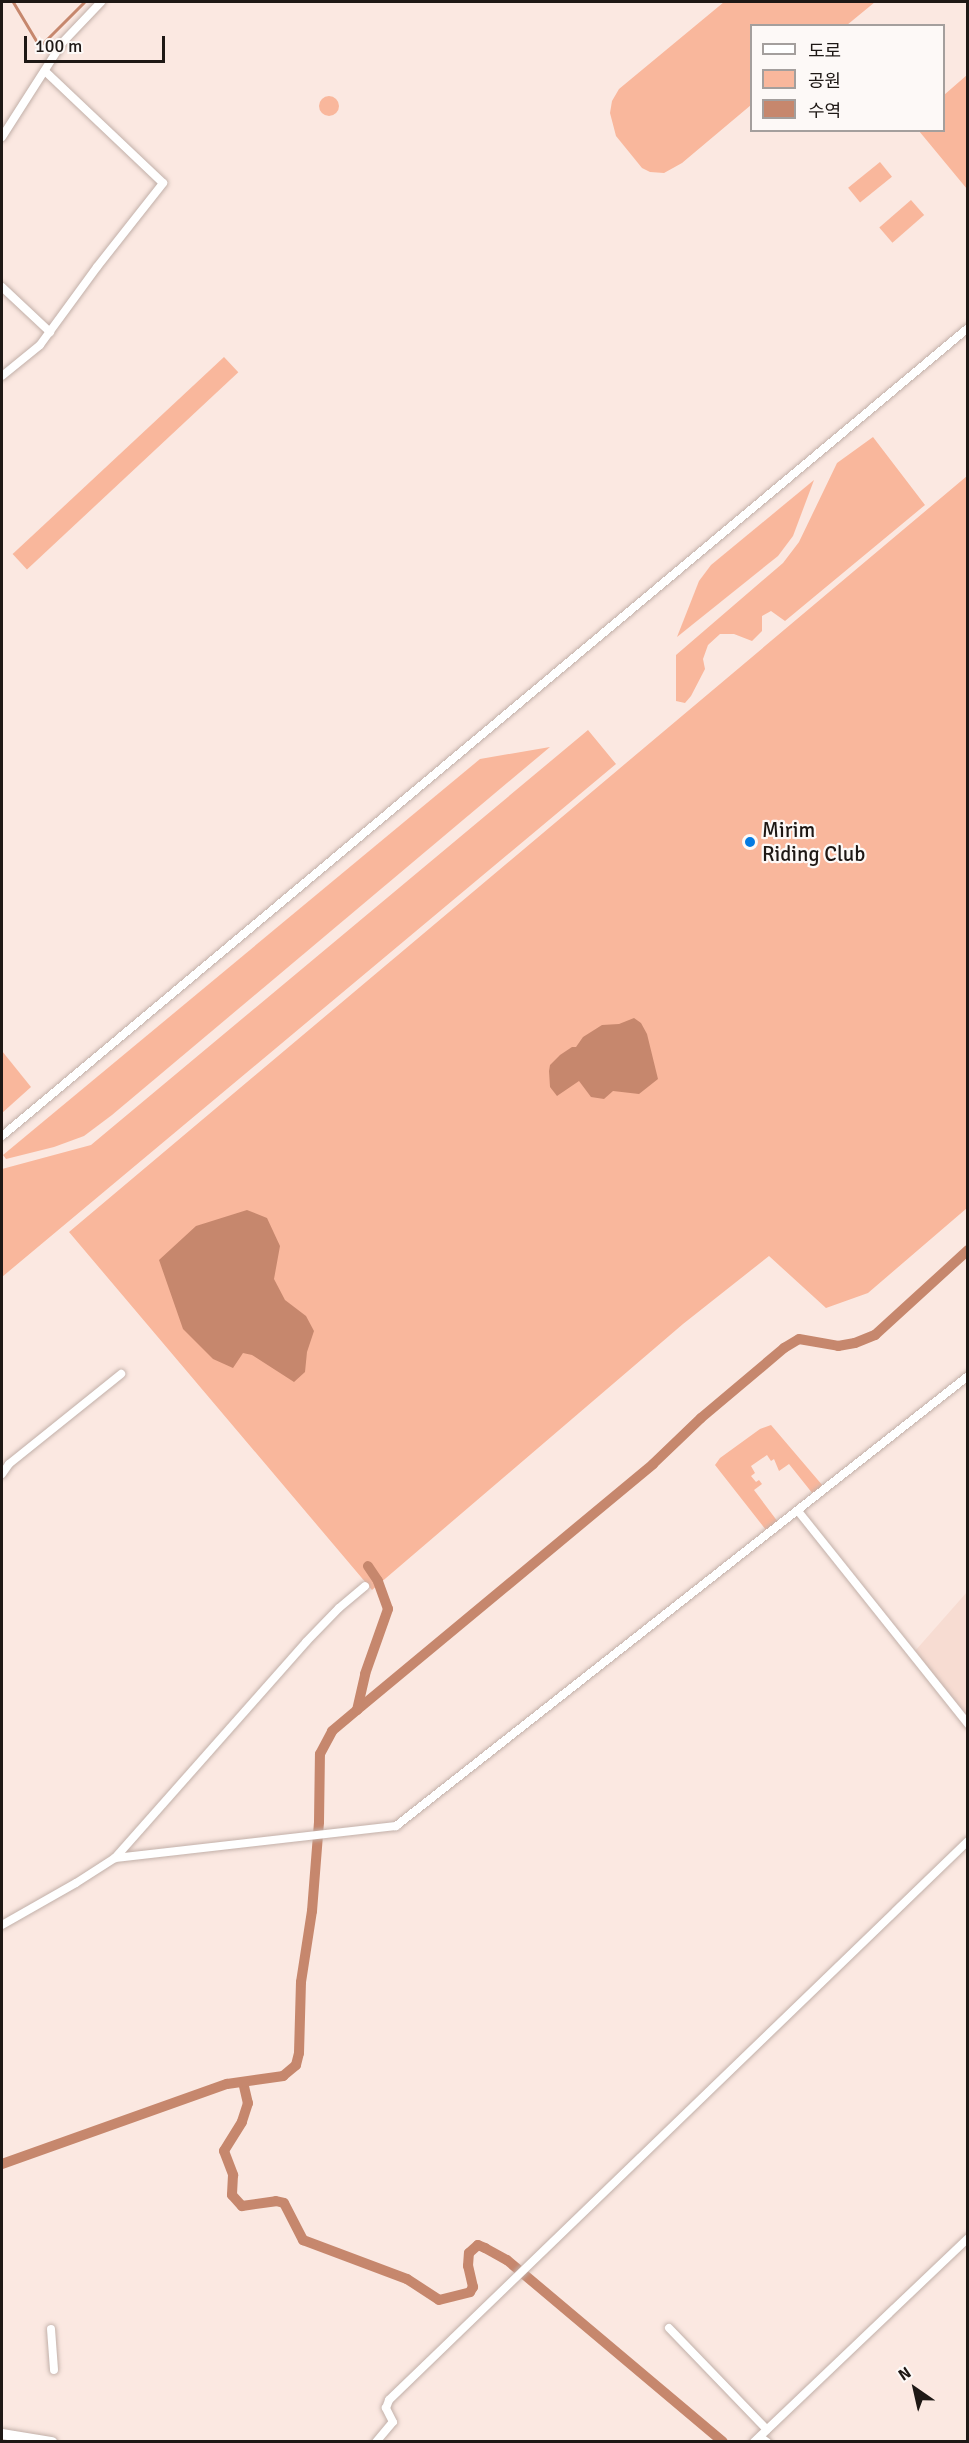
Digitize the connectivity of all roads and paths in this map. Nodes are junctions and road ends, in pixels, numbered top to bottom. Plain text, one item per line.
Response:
1 (101, 2) edge
2 (45, 71) junction
3 (2, 137) edge
4 (2, 287) edge
5 (968, 328) edge
6 (50, 332) junction
7 (2, 376) edge
8 (2, 1136) edge
9 (121, 1374) dead end
10 (968, 1376) edge
11 (2, 1474) edge
12 (798, 1511) junction
13 (365, 1586) dead end
14 (968, 1724) edge
15 (968, 1841) edge
16 (115, 1858) junction
17 (2, 1925) edge
18 (968, 2238) edge
19 (669, 2328) dead end
20 (51, 2329) dead end
21 (54, 2370) dead end
22 (767, 2430) junction
23 (2, 2434) edge
24 (760, 2440) edge
25 (52, 2442) edge
26 (376, 2442) edge

1 - 2 street
2 - 3 street
2 - 6 street
4 - 6 street
5 - 8 street
6 - 7 street
9 - 11 street
10 - 12 street
12 - 14 street
12 - 16 street
13 - 16 street
15 - 26 street
16 - 17 street
18 - 22 street
19 - 22 street
20 - 21 street
22 - 24 street
23 - 25 street

